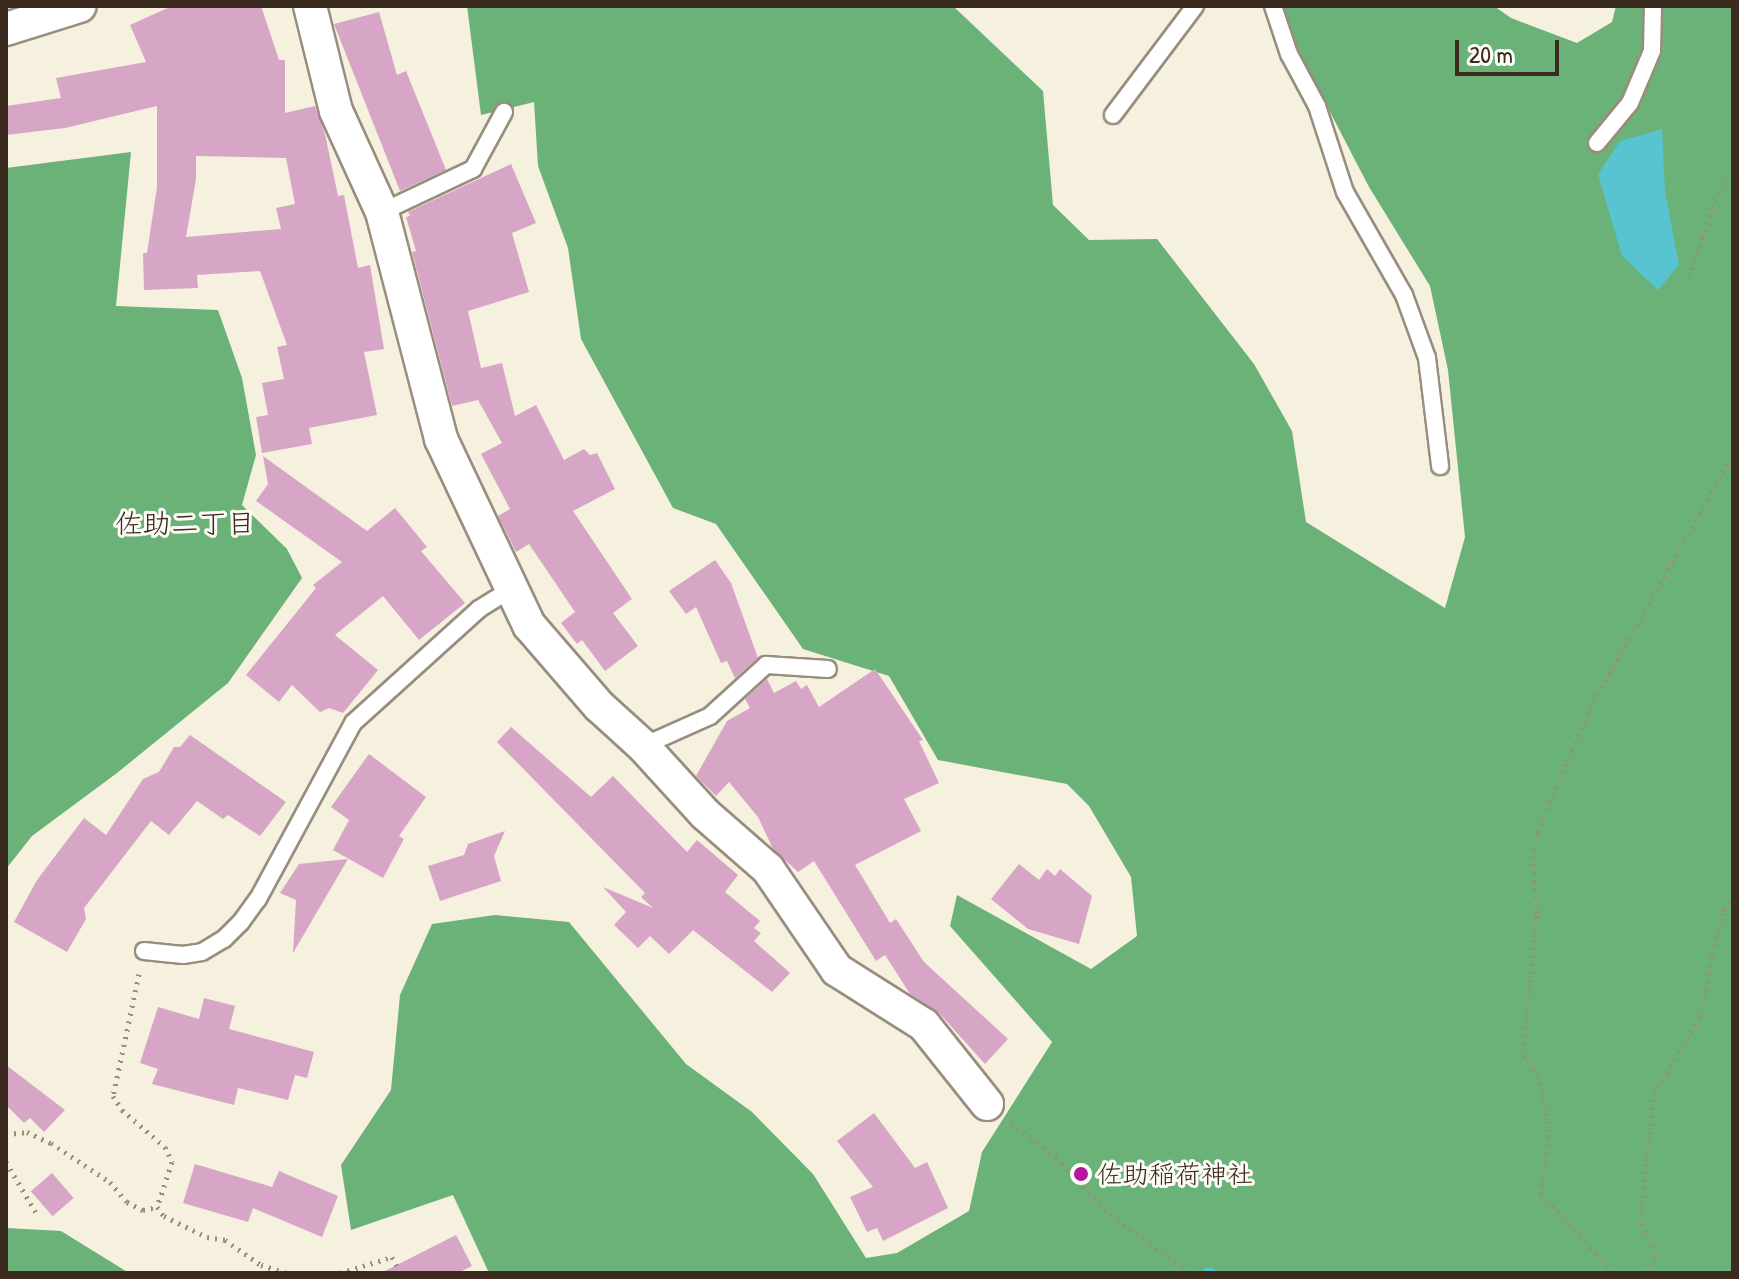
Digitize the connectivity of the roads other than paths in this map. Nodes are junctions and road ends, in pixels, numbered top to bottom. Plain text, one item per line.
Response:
1 (80, 6) edge
2 (310, 6) edge
3 (1195, 6) edge
4 (1273, 6) edge
5 (1653, 6) edge
6 (6, 29) edge
7 (504, 112) dead end
8 (1113, 115) dead end
9 (1597, 143) dead end
10 (382, 212) junction
11 (1440, 466) dead end
12 (510, 590) junction
13 (828, 669) dead end
14 (643, 746) junction
15 (144, 951) road end
16 (987, 1104) road end

1 - 6 street
2 - 10 street
3 - 8 lane
4 - 11 lane
5 - 9 lane
7 - 10 lane
10 - 12 street
12 - 14 street
12 - 15 lane
13 - 14 lane
14 - 16 street

